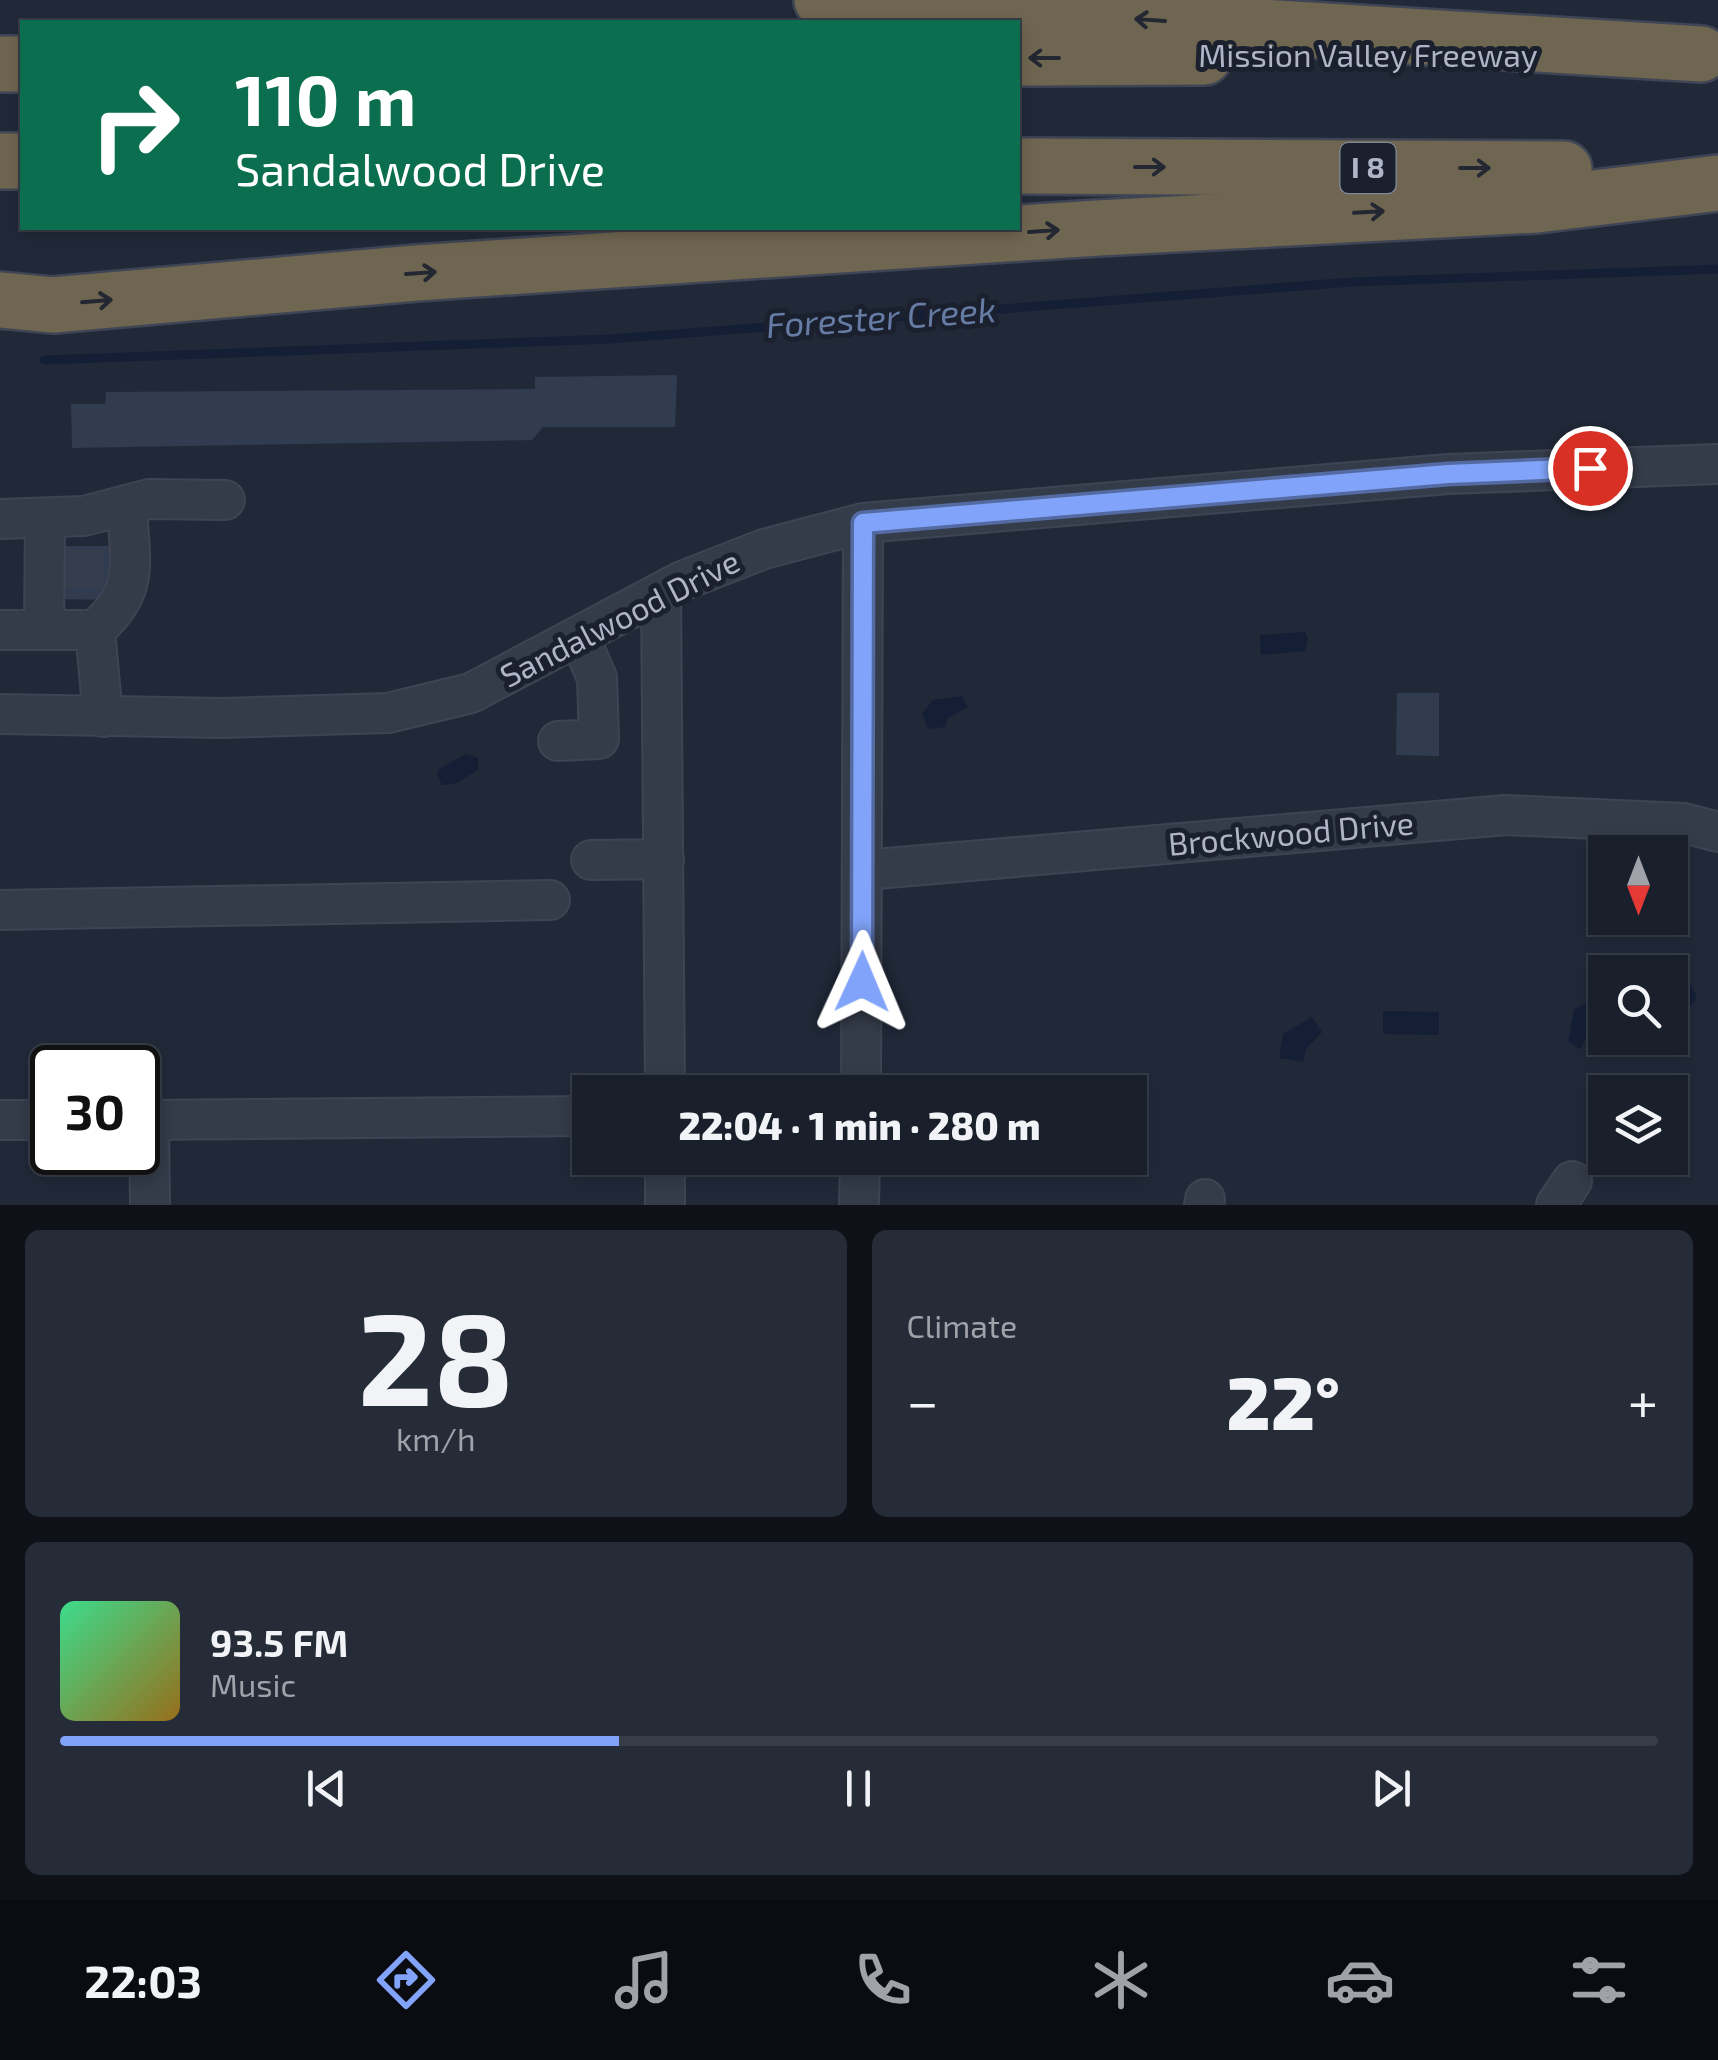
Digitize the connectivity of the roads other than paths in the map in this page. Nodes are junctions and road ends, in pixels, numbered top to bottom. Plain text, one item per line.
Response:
1 (822, 0) edge
2 (1710, 54) edge
3 (1020, 58) edge
4 (1020, 166) edge
5 (1718, 169) edge
6 (1718, 183) edge
7 (0, 300) edge
8 (1718, 464) edge
9 (224, 500) dead end
10 (128, 506) junction
11 (0, 519) edge
12 (44, 519) junction
13 (863, 523) junction
14 (661, 593) junction
15 (88, 620) junction
16 (0, 630) edge
17 (44, 630) junction
18 (580, 638) junction
19 (0, 714) edge
20 (103, 717) junction
21 (558, 741) dead end
22 (1718, 832) edge
23 (664, 859) junction
24 (591, 860) dead end
25 (864, 870) junction
26 (550, 900) dead end
27 (0, 910) edge
28 (665, 1075) edge
29 (861, 1075) edge
30 (572, 1116) edge
31 (0, 1120) edge
32 (30, 1120) edge
33 (160, 1120) edge
34 (148, 1175) edge
35 (665, 1175) edge
36 (860, 1175) edge
37 (150, 1205) edge
38 (665, 1205) edge
39 (859, 1205) edge

2 -> 1 highway
2 -> 3 highway, Mission Valley Freeway
4 -> 5 highway, I 8
7 -> 6 highway
8 - 13 street, Sandalwood Drive
9 - 10 street
10 - 12 street
10 - 15 street
11 - 12 street
12 - 17 street
13 - 14 street, Sandalwood Drive
13 - 25 street
14 - 18 street, Sandalwood Drive
14 - 23 street
15 - 17 street
15 - 20 street
16 - 17 street
18 - 20 street, Sandalwood Drive
18 - 21 street
19 - 20 street, Sandalwood Drive
22 - 25 street, Brockwood Drive
23 - 24 street
23 - 28 street
25 - 29 street
26 - 27 street
30 - 33 street
31 - 32 street
34 - 37 street
35 - 38 street
36 - 39 street

